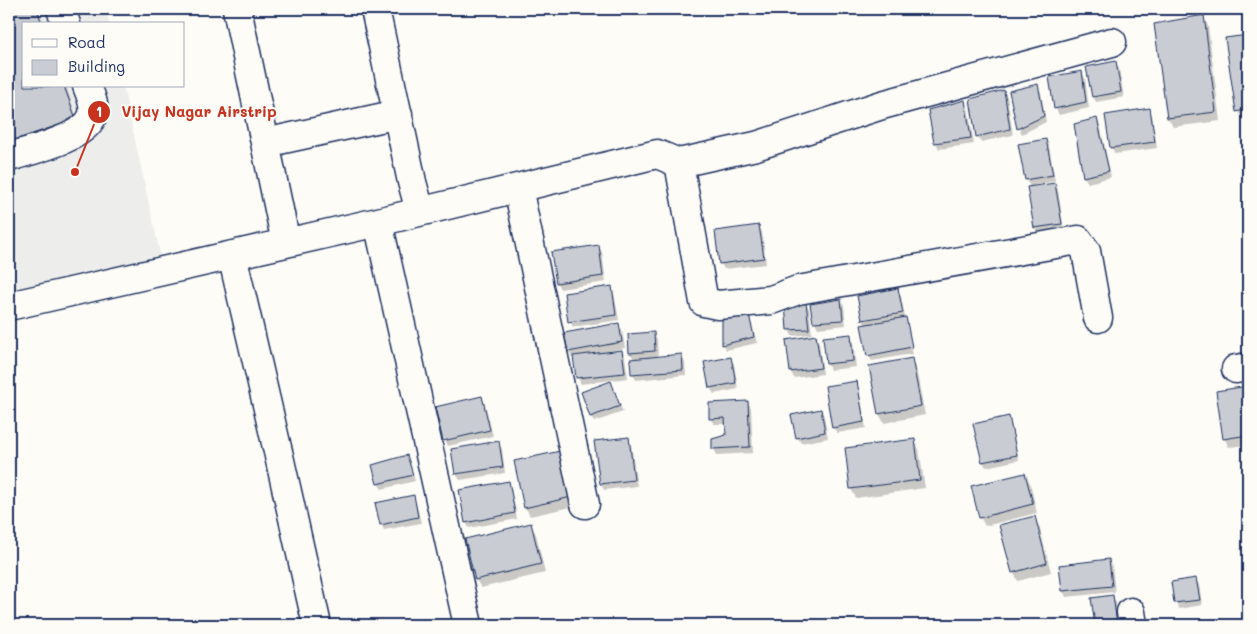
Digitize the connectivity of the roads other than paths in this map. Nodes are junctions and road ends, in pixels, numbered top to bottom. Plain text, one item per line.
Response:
1 (61, 9) edge
2 (237, 9) edge
3 (375, 9) edge
4 (65, 22) edge
5 (1112, 42) dead end
6 (89, 88) edge
7 (398, 114) junction
8 (265, 143) junction
9 (9, 157) edge
10 (679, 163) junction
11 (518, 188) junction
12 (420, 211) junction
13 (378, 222) junction
14 (286, 243) junction
15 (232, 255) junction
16 (9, 306) edge
17 (1098, 318) dead end
18 (585, 504) dead end
19 (316, 625) edge
20 (468, 625) edge

1 - 4 street
2 - 8 street
3 - 7 street
5 - 10 street
6 - 9 street
7 - 8 street
7 - 12 street
8 - 14 street
10 - 11 street
10 - 17 street
11 - 12 street
11 - 18 street
12 - 13 street
13 - 14 street
13 - 20 street
14 - 15 street
15 - 16 street
15 - 19 street

